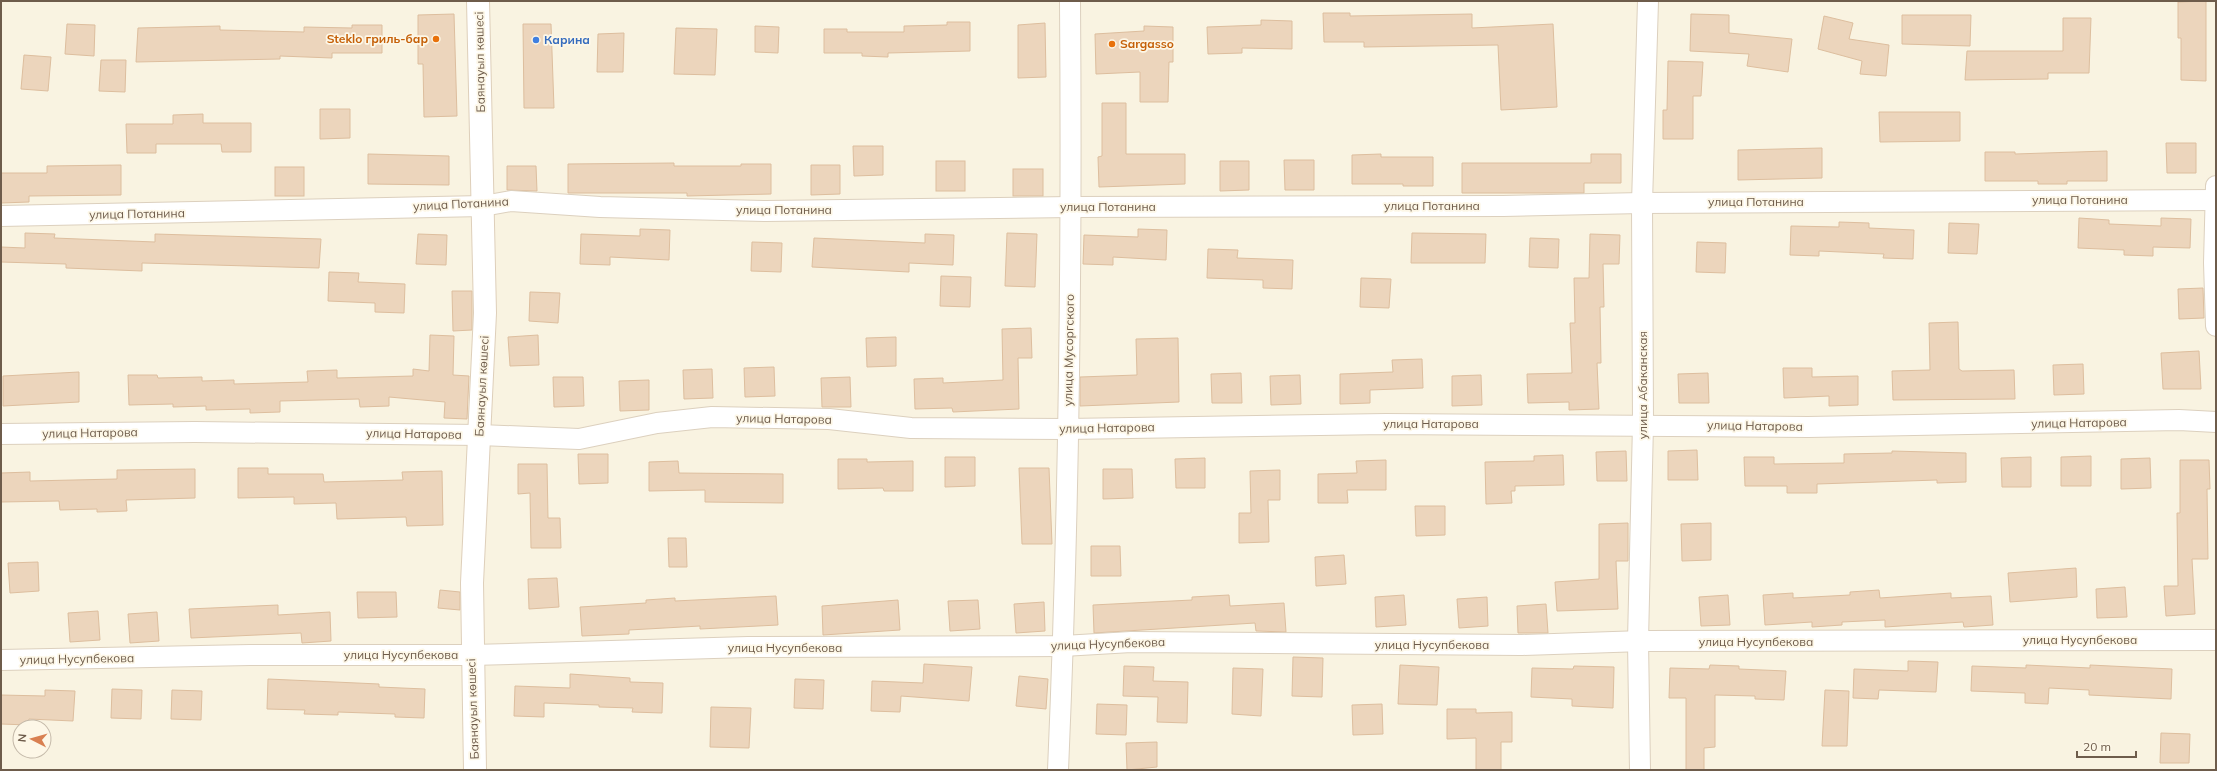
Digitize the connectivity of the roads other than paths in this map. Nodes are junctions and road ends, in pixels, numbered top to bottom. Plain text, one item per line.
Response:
1 (478, 1) edge
2 (1070, 1) edge
3 (1648, 1) edge
4 (2216, 186) edge
5 (2216, 200) edge
6 (1642, 203) junction
7 (483, 206) junction
8 (1072, 207) junction
9 (1, 216) edge
10 (2216, 326) edge
11 (2216, 422) edge
12 (1643, 424) junction
13 (1067, 429) junction
14 (1, 434) edge
15 (480, 435) junction
16 (2216, 640) edge
17 (1638, 641) junction
18 (1063, 646) junction
19 (472, 655) junction
20 (1, 660) edge
21 (475, 770) edge
22 (1058, 770) edge
23 (1640, 770) edge

1 - 7 main road, Баянауыл көшесі
2 - 8 street, улица Мусоргского
3 - 6 street, улица Абаканская
4 - 5 street
5 - 6 street, улица Потанина
5 - 10 street
6 - 8 street, улица Потанина
6 - 12 street, улица Абаканская
7 - 8 street, улица Потанина
7 - 9 street, улица Потанина
7 - 15 main road, Баянауыл көшесі
8 - 13 street, улица Мусоргского
11 - 12 street, улица Натарова
12 - 13 street, улица Натарова
12 - 17 street, улица Абаканская
13 - 15 street, улица Натарова
13 - 18 street, улица Мусоргского
14 - 15 street, улица Натарова
15 - 19 main road, Баянауыл көшесі
16 - 17 street, улица Нусупбекова
17 - 18 street, улица Нусупбекова
17 - 23 street, улица Абаканская
18 - 19 street, улица Нусупбекова
18 - 22 street, улица Мусоргского
19 - 20 street, улица Нусупбекова
19 - 21 main road, Баянауыл көшесі

